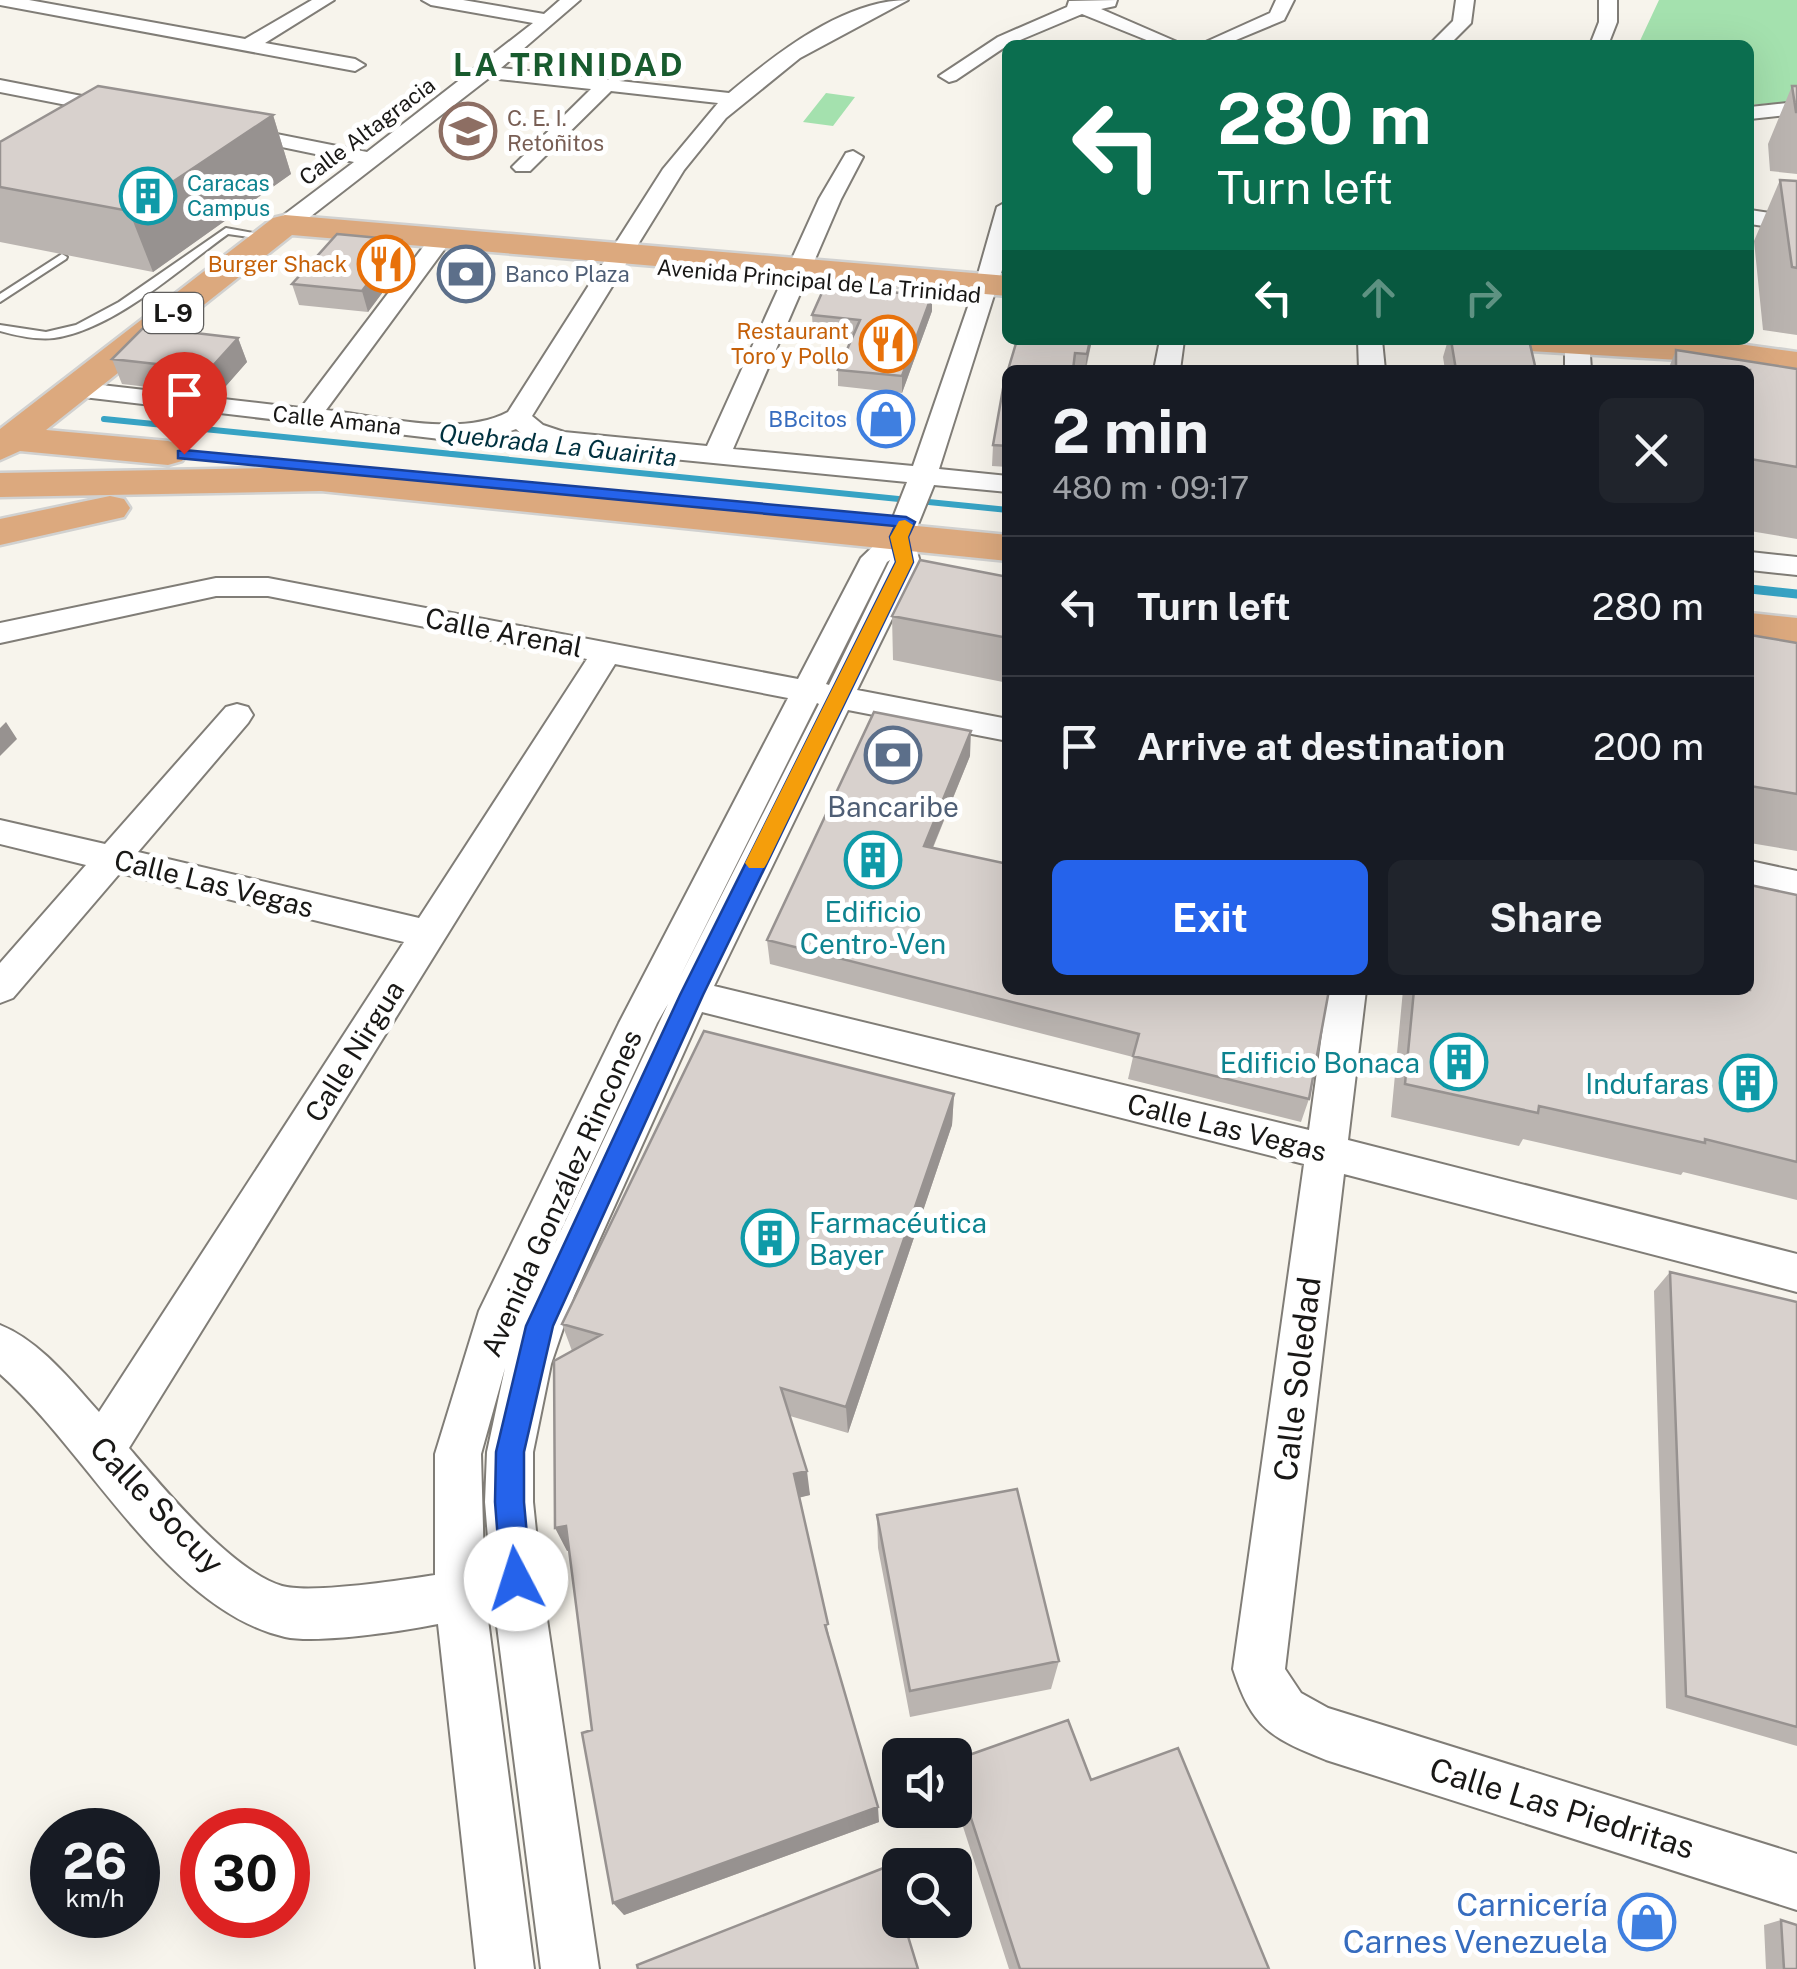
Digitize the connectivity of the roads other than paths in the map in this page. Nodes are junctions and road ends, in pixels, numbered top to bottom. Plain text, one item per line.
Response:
1 (0, 0) edge
2 (325, 0) edge
3 (432, 0) edge
4 (571, 0) edge
5 (899, 0) edge
6 (1064, 0) edge
7 (1284, 0) edge
8 (1465, 0) edge
9 (1608, 0) edge
10 (1110, 2) edge
11 (1083, 8) junction
12 (550, 20) junction
13 (1127, 25) junction
14 (1007, 40) edge
15 (1163, 40) edge
16 (1220, 40) edge
17 (1443, 40) edge
18 (1602, 40) edge
19 (1002, 43) edge
20 (250, 44) junction
21 (355, 65) dead end
22 (485, 72) junction
23 (949, 76) dead end
24 (0, 86) edge
25 (605, 86) junction
26 (733, 99) junction
27 (1797, 108) edge
28 (1754, 113) edge
29 (216, 128) edge
30 (85, 129) edge
31 (853, 157) dead end
32 (371, 158) junction
33 (523, 167) dead end
34 (1754, 218) edge
35 (1797, 224) edge
36 (276, 232) junction
37 (437, 245) junction
38 (1002, 250) edge
39 (62, 258) edge
40 (617, 259) junction
41 (798, 274) junction
42 (997, 291) edge
43 (0, 299) edge
44 (0, 328) edge
45 (1552, 345) edge
46 (1750, 345) edge
47 (1578, 351) edge
48 (1797, 352) edge
49 (1797, 363) edge
50 (13, 395) dead end
51 (115, 396) joint
52 (75, 407) junction
53 (308, 416) junction
54 (518, 417) junction
55 (6, 444) edge
56 (113, 448) junction
57 (716, 456) junction
58 (923, 476) junction
59 (238, 481) junction
60 (1002, 483) edge
61 (0, 485) edge
62 (906, 523) junction
63 (0, 532) edge
64 (1002, 532) edge
65 (1002, 547) edge
66 (1754, 561) edge
67 (1797, 566) edge
68 (1754, 610) edge
69 (1797, 615) edge
70 (1754, 627) edge
71 (1797, 632) edge
72 (0, 633) edge
73 (607, 652) junction
74 (822, 693) junction
75 (237, 715) dead end
76 (1002, 729) edge
77 (0, 832) edge
78 (111, 858) junction
79 (1754, 875) edge
80 (1797, 884) edge
81 (428, 934) junction
82 (0, 988) edge
83 (674, 991) junction
84 (1347, 995) edge
85 (1326, 1152) junction
86 (1797, 1274) edge
87 (0, 1346) edge
88 (102, 1450) junction
89 (516, 1579) junction
90 (460, 1597) junction
91 (1326, 1734) joint
92 (1797, 1882) edge
93 (506, 1969) edge
94 (570, 1969) edge

1 - 20 street
2 - 20 street
3 - 12 street
4 - 12 street, Calle Altagracia
5 - 26 street
6 - 11 street
7 - 16 street
8 - 17 street
9 - 18 street
10 - 11 street
10 - 13 street
11 - 13 street
11 - 14 street
12 - 22 street, Calle Altagracia
13 - 15 street
19 - 23 street
20 - 21 street
22 - 25 street
22 - 32 street, Calle Altagracia
24 - 30 street
25 - 26 street
25 - 33 street
26 - 40 street
27 - 28 street
29 - 32 street
31 - 41 street
32 - 36 street, Calle Altagracia
34 - 35 street
36 - 37 main road, Avenida Principal de La Trinidad
36 - 44 lane
36 - 52 main road, L-9
37 - 40 main road, Avenida Principal de La Trinidad
37 - 53 street
38 - 42 street, Avenida González Rincones
39 - 43 lane
40 - 41 main road, Avenida Principal de La Trinidad
40 - 54 street
41 - 42 main road, Avenida Principal de La Trinidad
41 - 57 street
42 - 58 street, Avenida González Rincones
45 - 47 main road
46 - 48 main road
47 - 49 main road
50 - 52 main road
51 - 52 main road
51 - 53 street, Calle Amana
52 - 55 main road, L-9
52 - 56 main road
53 - 54 street, Calle Amana
54 - 57 street
55 - 56 main road
56 - 62 main road
57 - 58 street
58 - 60 street
58 - 62 street, Avenida González Rincones
59 - 61 main road
59 - 62 main road
59 - 63 main road
62 - 64 main road
62 - 65 main road
62 - 74 street, Avenida González Rincones
66 - 67 street
68 - 69 main road
70 - 71 main road
72 - 73 street, Calle Arenal
73 - 74 street, Calle Arenal
73 - 81 street, Calle Nirgua
74 - 76 street, Calle Arenal
74 - 83 street, Avenida González Rincones
75 - 78 street
77 - 78 street, Calle Las Vegas
78 - 81 street, Calle Las Vegas
78 - 82 street
79 - 80 street
81 - 88 street, Calle Nirgua
83 - 85 street, Calle Las Vegas
83 - 89 street, Avenida González Rincones
83 - 90 street, Avenida González Rincones
84 - 85 street, Calle Soledad
85 - 86 street, Calle Las Vegas
85 - 91 street, Calle Soledad
87 - 88 street, Calle Socuy
88 - 90 street, Calle Socuy
89 - 90 street, Calle Socuy
89 - 94 street, Avenida González Rincones
90 - 93 street, Avenida González Rincones
91 - 92 street, Calle Las Piedritas

